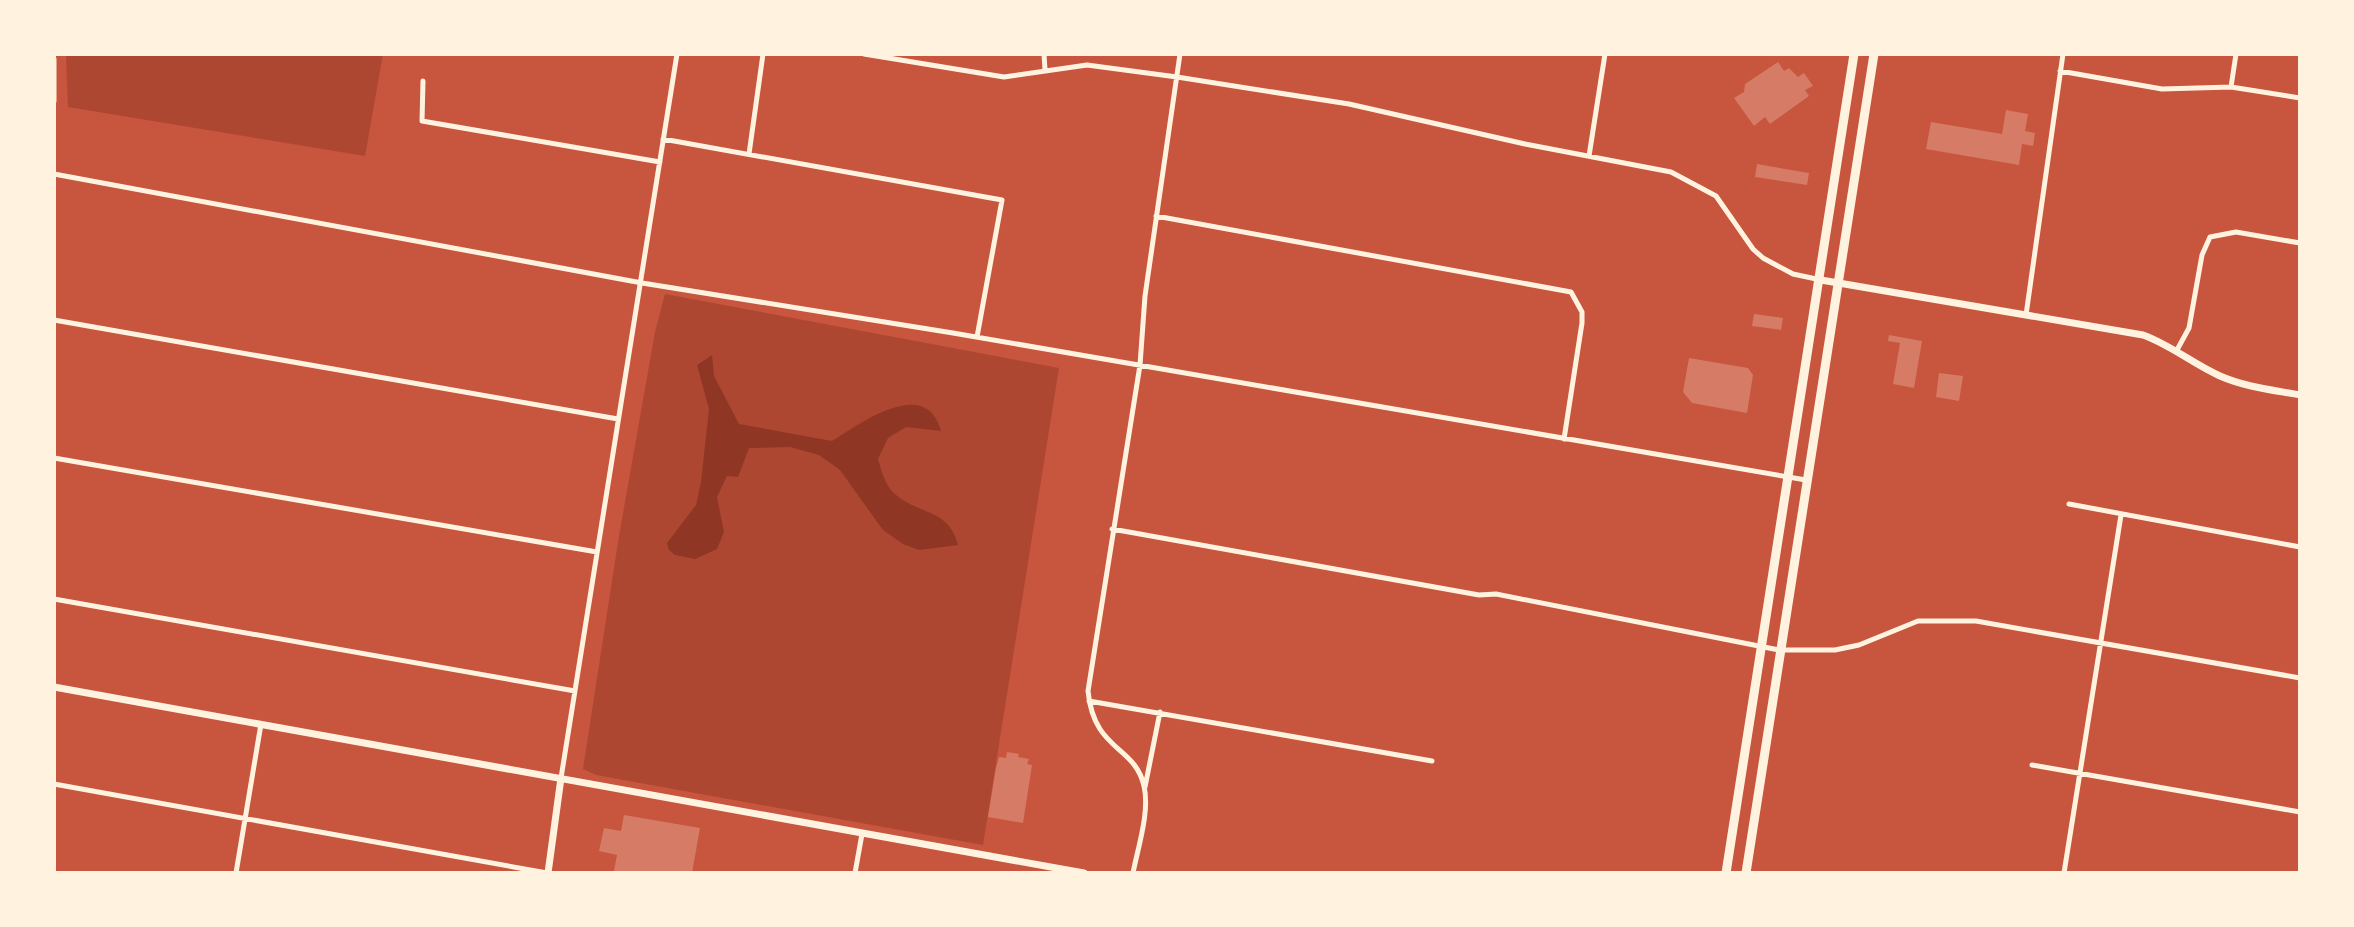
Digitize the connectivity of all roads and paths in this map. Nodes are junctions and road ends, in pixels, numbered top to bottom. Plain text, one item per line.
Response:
1 (677, 54) edge
2 (763, 54) edge
3 (864, 54) edge
4 (1044, 54) edge
5 (1180, 54) edge
6 (1605, 54) edge
7 (1854, 54) edge
8 (1874, 54) edge
9 (2063, 54) edge
10 (2236, 54) edge
11 (54, 59) edge
12 (1045, 70) junction
13 (2060, 71) junction
14 (1177, 77) junction
15 (423, 80) dead end
16 (2231, 87) junction
17 (2300, 98) edge
18 (54, 101) edge
19 (663, 139) junction
20 (748, 154) junction
21 (1589, 156) junction
22 (660, 162) junction
23 (54, 174) edge
24 (1156, 216) junction
25 (2300, 243) edge
26 (1821, 280) junction
27 (642, 283) junction
28 (1837, 283) junction
29 (2026, 315) junction
30 (54, 320) edge
31 (977, 337) junction
32 (2177, 350) junction
33 (1140, 365) junction
34 (2300, 395) edge
35 (618, 419) junction
36 (1563, 439) junction
37 (54, 458) edge
38 (1790, 477) junction
39 (1806, 480) junction
40 (2069, 504) dead end
41 (2121, 515) junction
42 (1112, 529) junction
43 (2300, 547) edge
44 (597, 552) junction
45 (54, 600) edge
46 (2101, 643) junction
47 (1763, 647) junction
48 (1779, 650) junction
49 (2300, 678) edge
50 (54, 687) edge
51 (575, 691) junction
52 (1089, 701) junction
53 (1160, 712) junction
54 (261, 724) junction
55 (1432, 761) dead end
56 (2032, 765) dead end
57 (2079, 773) junction
58 (561, 778) junction
59 (54, 784) edge
60 (1144, 787) junction
61 (1736, 812) junction
62 (2300, 812) edge
63 (1755, 815) junction
64 (246, 818) junction
65 (862, 834) junction
66 (236, 873) edge
67 (547, 873) edge
68 (855, 873) edge
69 (1084, 873) edge
70 (1133, 873) edge
71 (1726, 873) edge
72 (1746, 873) edge
73 (2064, 873) edge

1 - 19 street
2 - 20 street
3 - 12 street
4 - 12 street
5 - 14 street
6 - 21 street
7 - 26 highway
8 - 28 highway
9 - 13 street
10 - 16 street
11 - 18 street
12 - 14 street
13 - 16 street
13 - 29 street
14 - 21 street
14 - 24 street
15 - 22 street
16 - 17 street
19 - 20 street
19 - 22 street
20 - 31 street
21 - 26 street
22 - 27 street
23 - 27 street
24 - 33 street
24 - 36 street
25 - 32 street
26 - 28 street
26 - 38 highway
27 - 31 street
27 - 35 street
28 - 29 street
28 - 39 highway
29 - 32 street
30 - 35 street
31 - 33 street
32 - 34 street
33 - 36 street
33 - 42 street
35 - 44 street
36 - 38 street
37 - 44 street
38 - 39 street
38 - 47 highway
39 - 48 highway
40 - 41 street
41 - 43 street
41 - 46 street
42 - 47 street
42 - 52 street
44 - 51 street
45 - 51 street
46 - 48 street
46 - 49 street
46 - 57 street
47 - 48 street
47 - 61 highway
48 - 63 highway
50 - 54 street
51 - 58 street
52 - 53 street
52 - 60 street
53 - 55 street
53 - 60 street
54 - 58 street
54 - 64 street
56 - 57 street
57 - 62 street
57 - 73 street
58 - 65 street
58 - 67 street
59 - 64 street
60 - 70 street
61 - 63 highway
61 - 71 highway
63 - 72 highway
64 - 66 street
64 - 67 street
65 - 68 street
65 - 69 street

